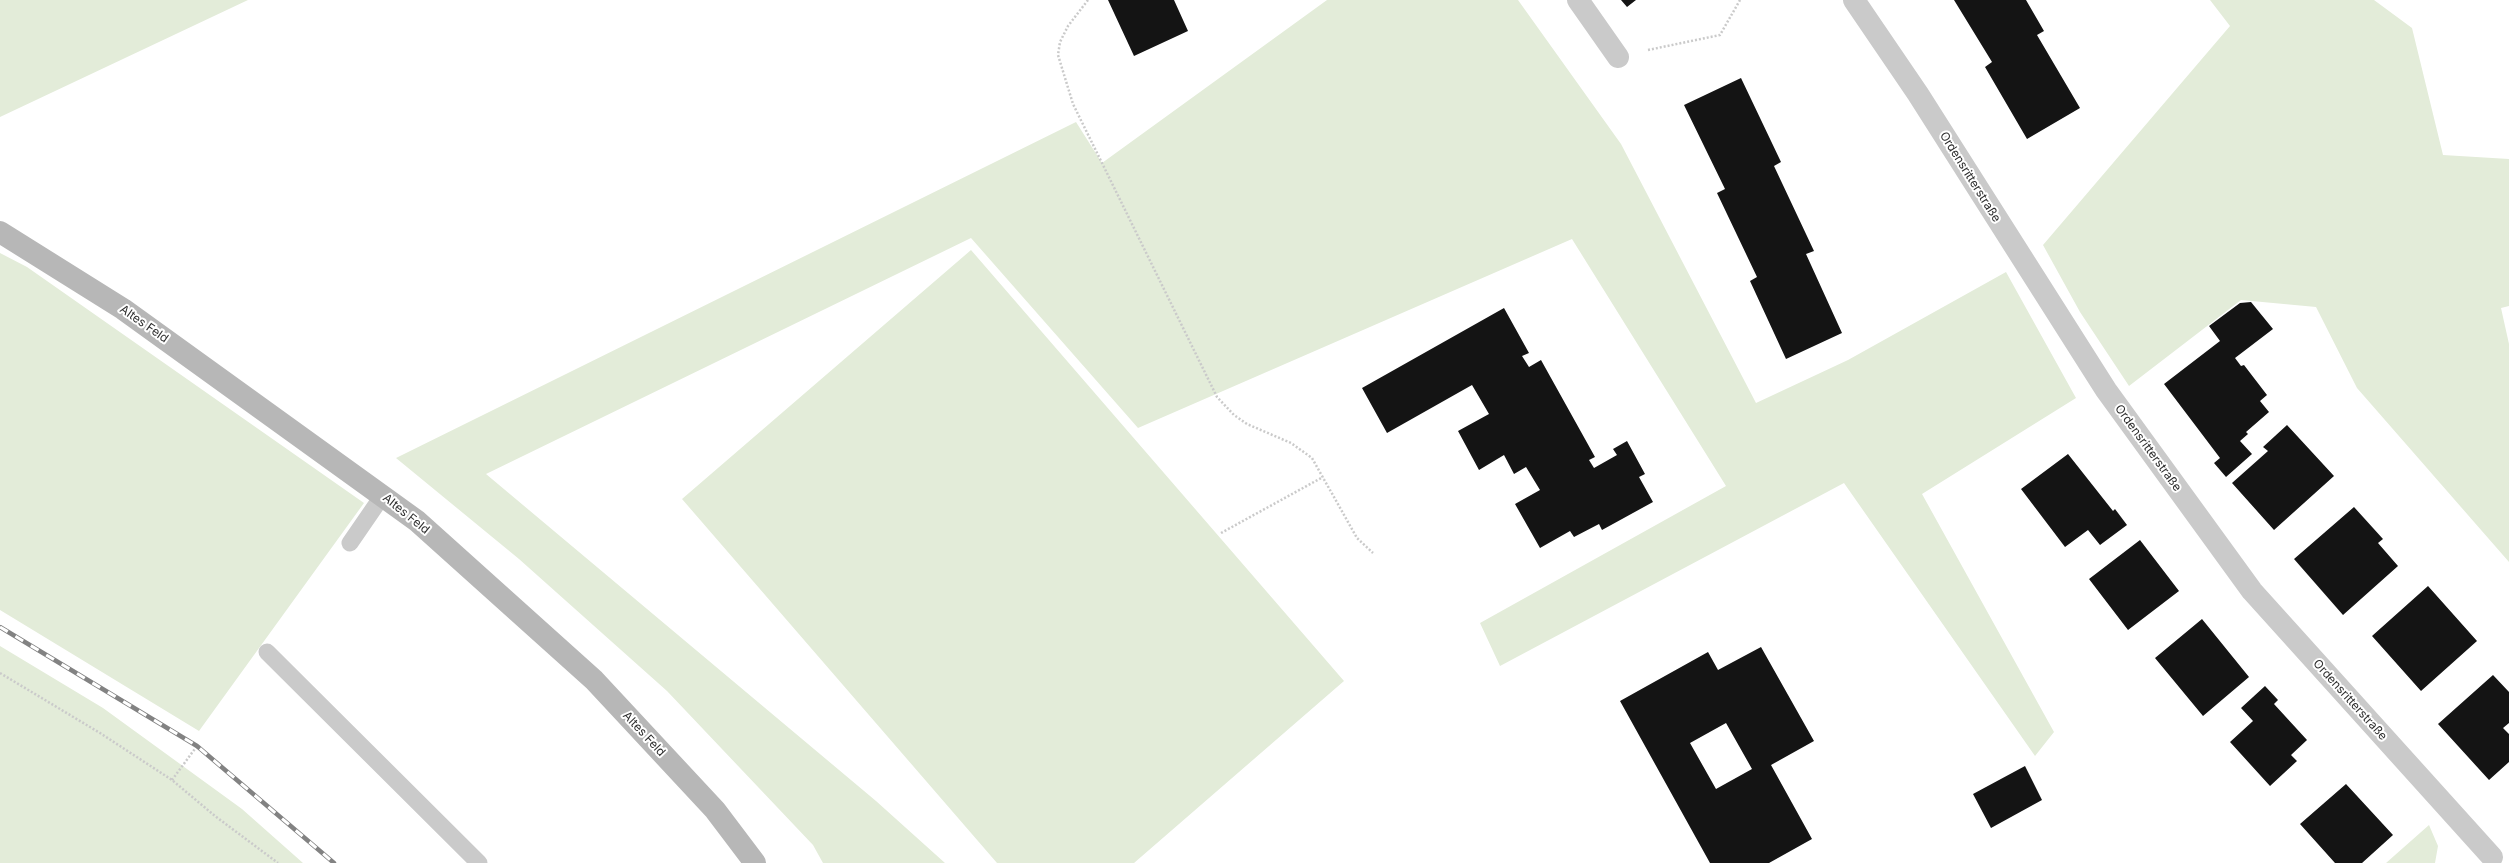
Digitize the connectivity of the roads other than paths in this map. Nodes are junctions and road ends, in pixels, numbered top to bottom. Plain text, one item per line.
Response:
1 (1578, 0) edge
2 (1854, 0) edge
3 (1618, 57) road end
4 (0, 232) edge
5 (384, 495) junction
6 (350, 543) dead end
7 (267, 652) dead end
8 (2492, 857) dead end
9 (479, 863) edge
10 (755, 863) edge

1 - 3 street
2 - 8 street, Ordensritterstraße
4 - 5 main road, Altes Feld
5 - 6 lane
5 - 10 main road, Altes Feld
7 - 9 lane

